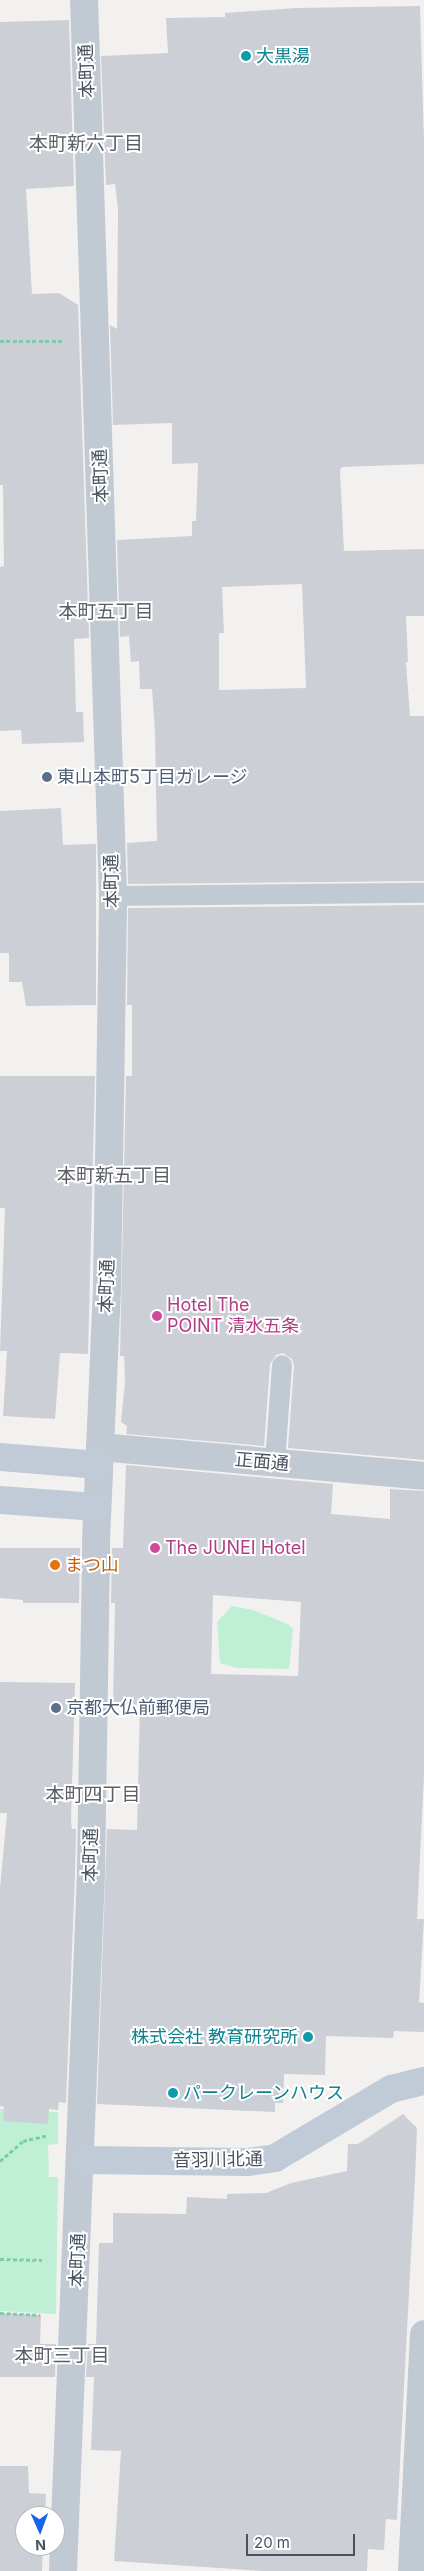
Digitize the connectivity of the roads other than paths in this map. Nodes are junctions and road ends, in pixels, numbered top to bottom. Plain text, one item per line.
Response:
1 (84, 0) edge
2 (424, 893) edge
3 (113, 896) junction
4 (282, 1365) dead end
5 (0, 1456) edge
6 (99, 1456) junction
7 (275, 1463) junction
8 (424, 1476) edge
9 (0, 1500) edge
10 (97, 1507) junction
11 (424, 2082) edge
12 (82, 2160) junction
13 (424, 2334) edge
14 (63, 2571) edge
15 (412, 2571) edge

1 - 3 street, 本町通
2 - 3 lane
3 - 6 street, 本町通
4 - 7 lane
5 - 6 street
6 - 7 street, 正面通
6 - 10 street, 本町通
7 - 8 street, 正面通
9 - 10 street
10 - 12 street, 本町通
11 - 12 street, 音羽川北通
12 - 14 street, 本町通
13 - 15 street

